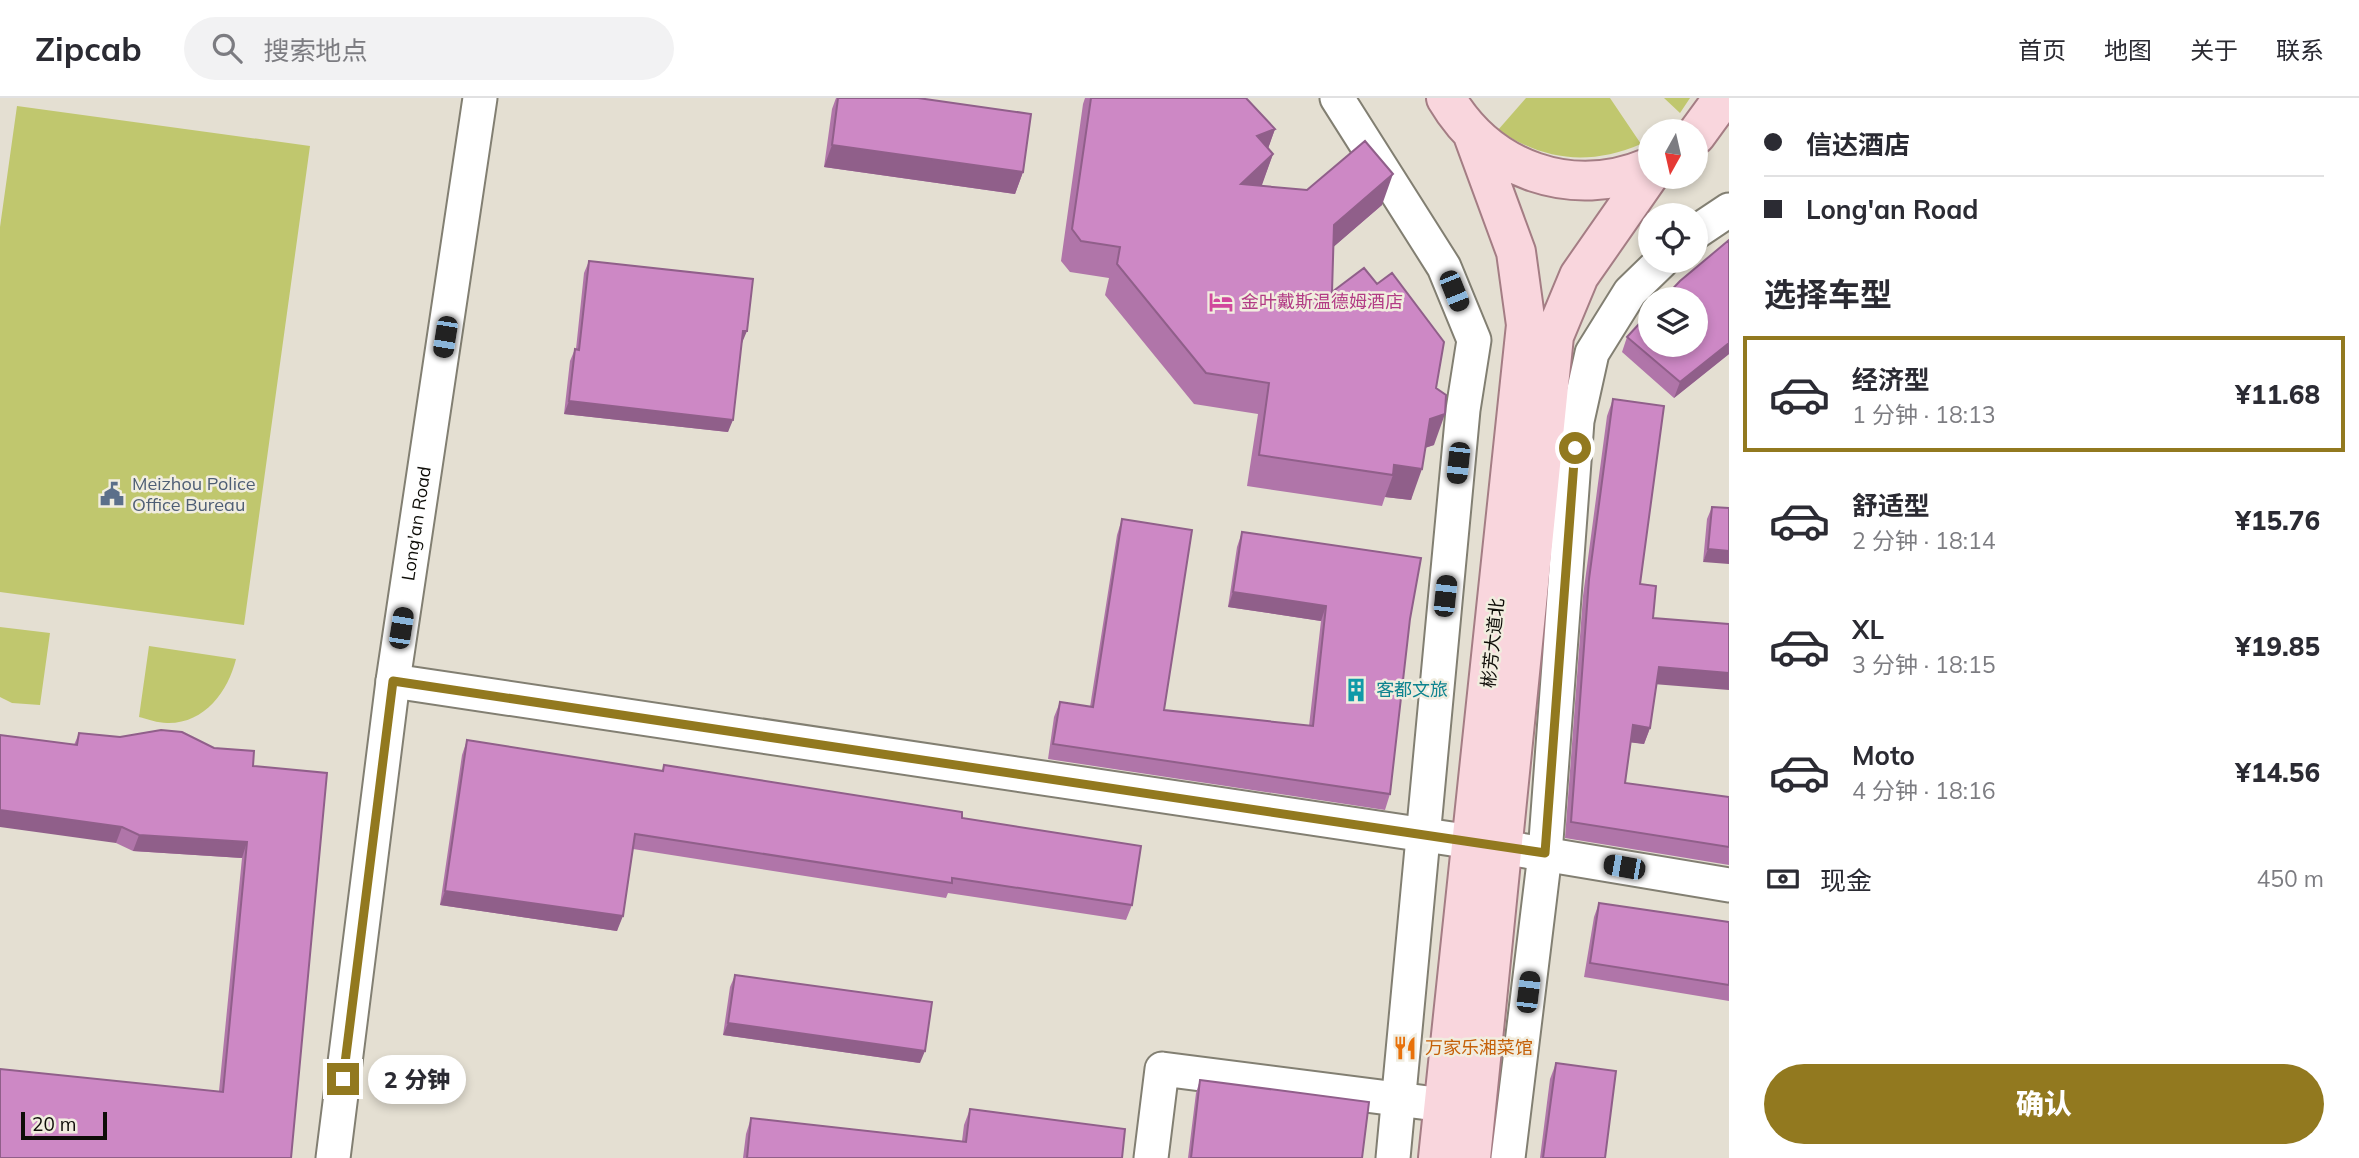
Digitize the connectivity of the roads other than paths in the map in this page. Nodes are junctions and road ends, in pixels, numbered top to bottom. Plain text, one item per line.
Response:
1 (480, 98) edge
2 (1337, 98) edge
3 (1446, 98) edge
4 (1723, 98) edge
5 (1708, 119) edge
6 (1473, 135) junction
7 (1729, 139) edge
8 (1708, 143) edge
9 (1638, 171) edge
10 (1639, 189) edge
11 (1729, 210) edge
12 (1708, 224) edge
13 (1650, 273) edge
14 (393, 681) junction
15 (1422, 835) junction
16 (1487, 844) junction
17 (1545, 853) junction
18 (1729, 886) edge
19 (1396, 1100) junction
20 (1444, 1105) junction
21 (333, 1158) edge
22 (1151, 1158) edge
23 (1393, 1158) edge
24 (1438, 1158) edge
25 (1471, 1158) edge
26 (1508, 1158) edge

1 - 14 street, Long'an Road
2 - 15 street
3 - 6 main road
4 - 5 main road
6 - 9 main road
6 - 16 main road, 彬芳大道北
7 - 8 main road
10 - 16 main road, 彬芳大道北
11 - 12 street
13 - 17 street
14 - 15 street
14 - 21 street, Long'an Road
15 - 16 street
15 - 19 street
16 - 17 street
16 - 20 main road, 彬芳大道北
16 - 25 main road, 彬芳大道北
17 - 18 street
17 - 26 street
19 - 20 street
19 - 22 street
19 - 23 street
20 - 24 main road, 彬芳大道北

